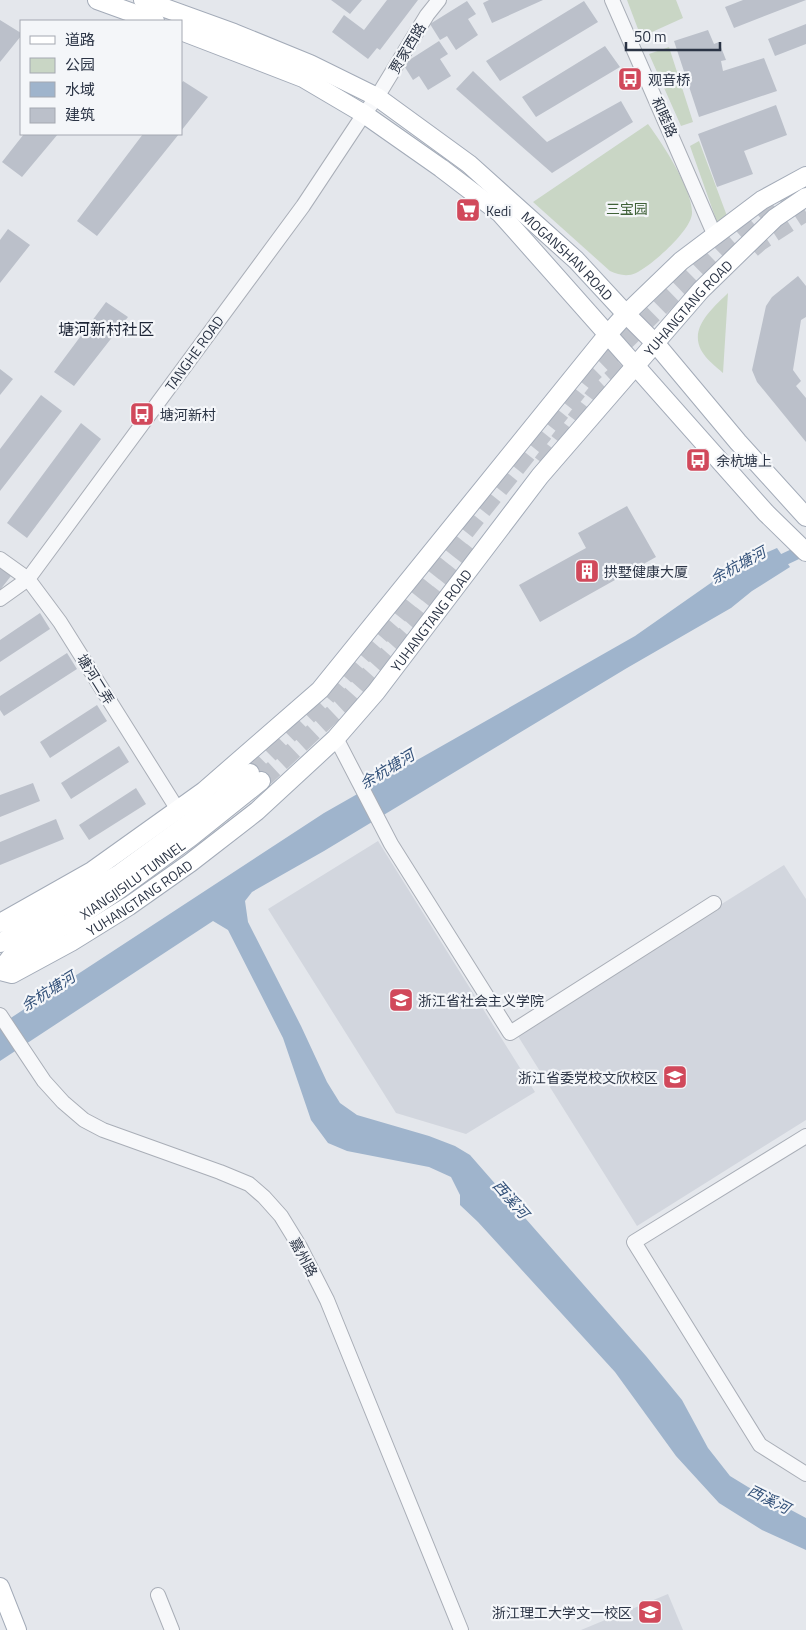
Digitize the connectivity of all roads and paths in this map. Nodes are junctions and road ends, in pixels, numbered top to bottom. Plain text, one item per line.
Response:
1 (97, 0) edge
2 (143, 0) edge
3 (439, 0) edge
4 (612, 0) edge
5 (152, 20) edge
6 (182, 31) edge
7 (377, 97) junction
8 (364, 114) junction
9 (806, 176) edge
10 (806, 197) edge
11 (715, 236) junction
12 (626, 314) junction
13 (608, 334) junction
14 (656, 344) junction
15 (635, 366) junction
16 (805, 513) edge
17 (802, 548) edge
18 (0, 559) edge
19 (28, 579) junction
20 (0, 599) edge
21 (336, 738) junction
22 (178, 810) junction
23 (714, 903) dead end
24 (0, 923) edge
25 (0, 943) edge
26 (0, 971) edge
27 (0, 1016) edge
28 (806, 1136) edge
29 (806, 1458) edge
30 (793, 1466) junction
31 (806, 1474) edge
32 (0, 1587) edge
33 (158, 1595) dead end
34 (17, 1630) edge
35 (172, 1630) edge
36 (461, 1630) edge

1 - 5 main road
2 - 7 main road, MOGANSHAN ROAD
3 - 7 street, 贾家西路
4 - 11 street, 和睦路
6 - 8 main road, MOGANSHAN ROAD
7 - 8 street, TANGHE ROAD
7 - 12 main road, MOGANSHAN ROAD
8 - 13 main road, MOGANSHAN ROAD
8 - 19 street, TANGHE ROAD
9 - 11 main road
10 - 14 main road, YUHANGTANG ROAD
11 - 12 main road
12 - 13 main road
12 - 14 main road, MOGANSHAN ROAD
13 - 15 main road, MOGANSHAN ROAD
13 - 22 main road
14 - 15 main road, YUHANGTANG ROAD
14 - 16 main road, MOGANSHAN ROAD
15 - 17 main road, MOGANSHAN ROAD
15 - 21 main road, YUHANGTANG ROAD
18 - 19 street, 塘河二弄
19 - 20 street, TANGHE ROAD
19 - 22 street, 塘河二弄
21 - 23 street
21 - 26 main road, YUHANGTANG ROAD
22 - 24 main road
25 - 26 main road, XIANGJISILU TUNNEL
27 - 36 street, 嘉州路
28 - 30 street
29 - 30 street
30 - 31 street
32 - 34 main road
33 - 35 street

